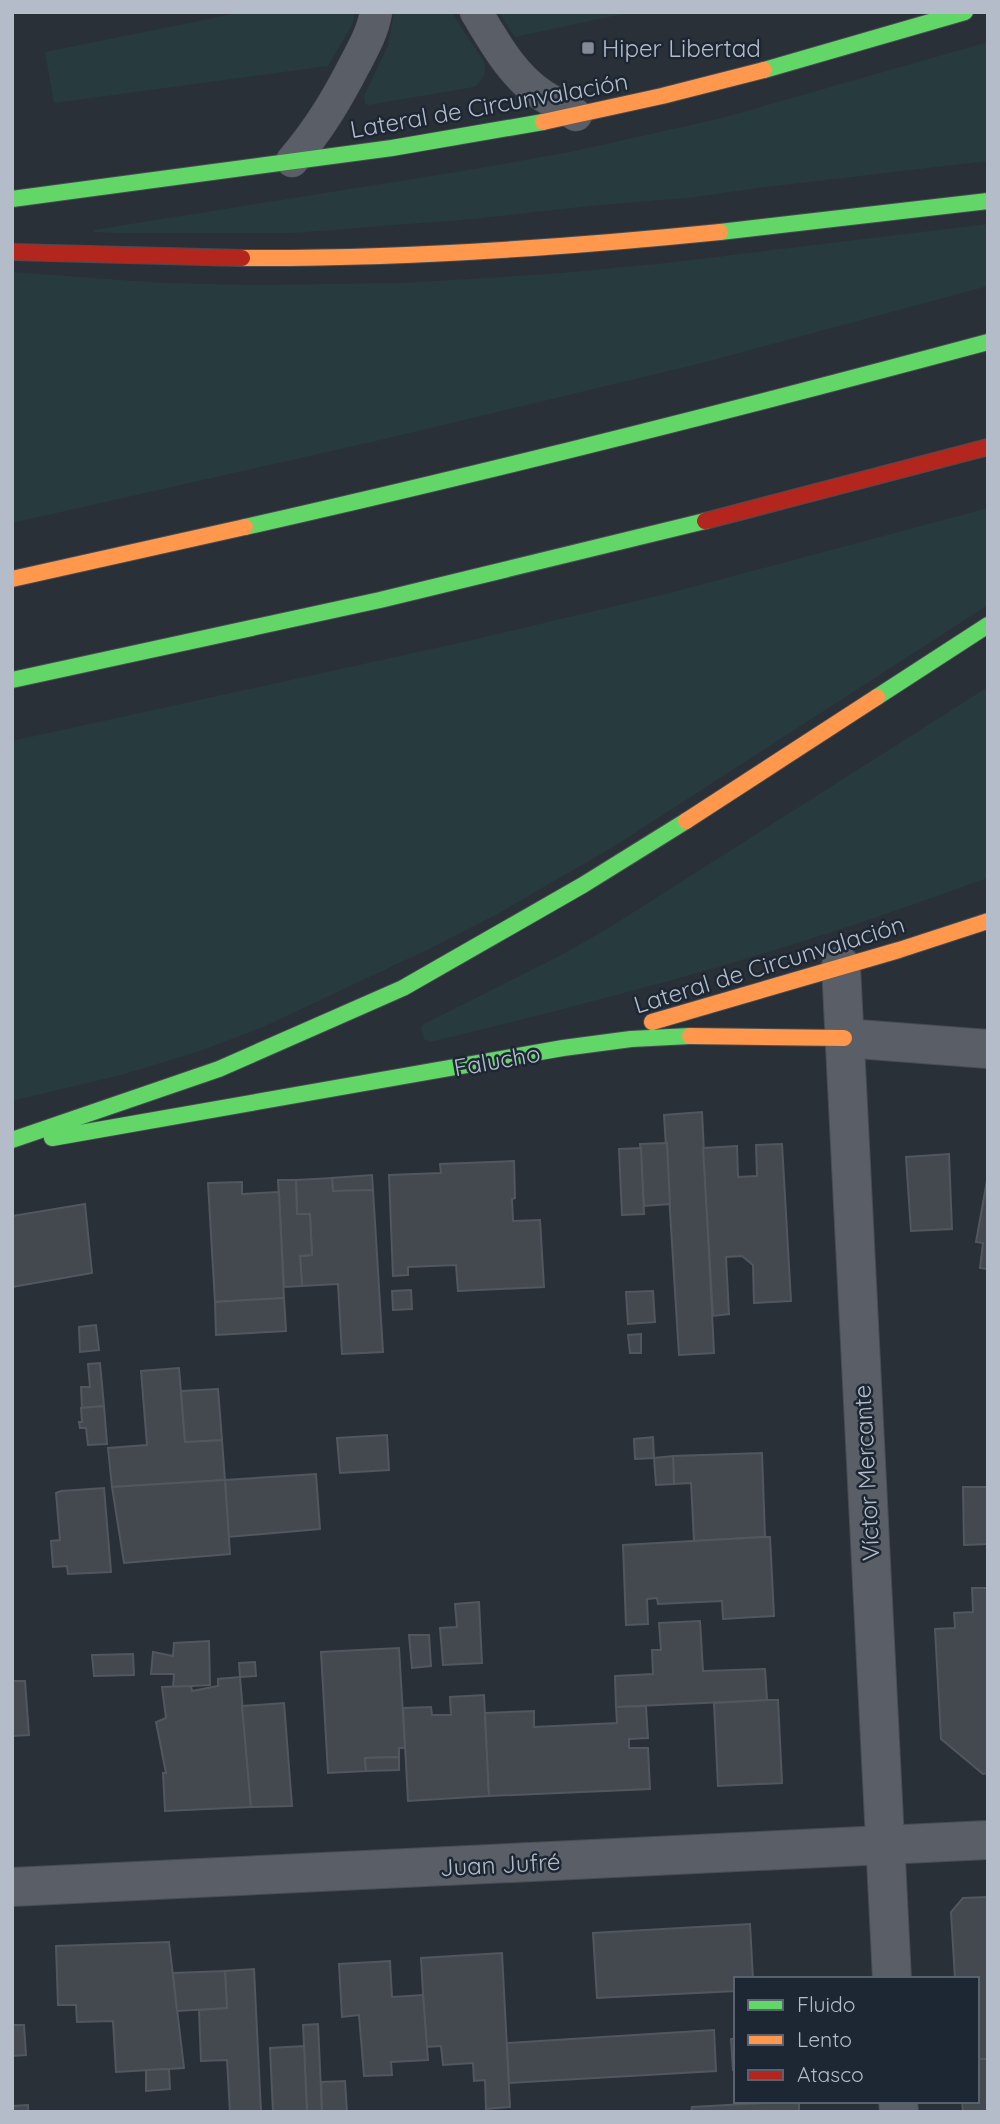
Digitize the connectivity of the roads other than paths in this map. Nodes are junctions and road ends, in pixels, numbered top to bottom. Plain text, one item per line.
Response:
1 (376, 12) edge
2 (476, 12) edge
3 (965, 12) edge
4 (576, 115) junction
5 (292, 161) junction
6 (12, 199) edge
7 (988, 201) edge
8 (12, 252) edge
9 (988, 342) edge
10 (988, 447) edge
11 (12, 579) edge
12 (988, 625) edge
13 (12, 680) edge
14 (988, 921) edge
15 (841, 966) junction
16 (844, 1038) junction
17 (563, 1048) junction
18 (988, 1049) edge
19 (12, 1142) edge
20 (988, 1839) edge
21 (885, 1845) junction
22 (12, 1888) edge
23 (892, 1977) edge

1 - 5 lane
2 - 4 lane
3 - 4 main road, Lateral de Circunvalación
4 - 5 main road, Lateral de Circunvalación
5 - 6 main road, Lateral de Circunvalación
7 - 8 main road
9 - 11 main road
10 - 13 main road
12 - 19 main road
14 - 15 main road, Lateral de Circunvalación
15 - 16 street, Víctor Mercante
15 - 17 main road, Lateral de Circunvalación
16 - 17 main road, Falucho
16 - 18 street, Falucho
16 - 21 street, Víctor Mercante
17 - 19 main road, Falucho
20 - 21 street, Juan Jufré
21 - 22 street, Juan Jufré
21 - 23 street, Víctor Mercante

